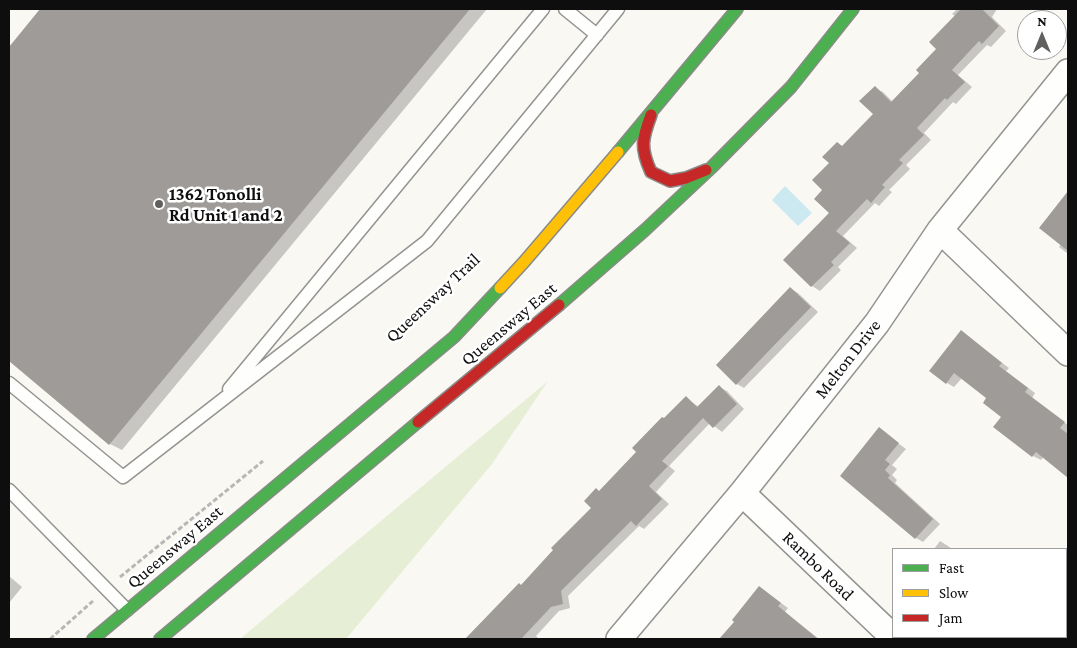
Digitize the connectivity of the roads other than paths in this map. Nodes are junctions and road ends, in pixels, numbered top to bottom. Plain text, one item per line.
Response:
1 (543, 9) edge
2 (565, 9) edge
3 (618, 9) edge
4 (737, 9) edge
5 (853, 9) edge
6 (597, 35) junction
7 (1068, 72) edge
8 (654, 107) junction
9 (712, 168) junction
10 (940, 230) junction
11 (1068, 353) edge
12 (10, 386) edge
13 (215, 406) junction
14 (9, 490) edge
15 (742, 493) junction
16 (128, 610) junction
17 (892, 636) edge
18 (93, 639) edge
19 (160, 639) edge
20 (619, 639) edge

1 - 13 lane
2 - 6 lane
3 - 6 lane
4 - 8 main road, Queensway East
5 - 9 main road, Queensway East
6 - 13 lane
7 - 10 street, Melton Drive
8 - 9 main road
8 - 16 main road, Queensway East
9 - 19 main road, Queensway East
10 - 11 street
10 - 15 street, Melton Drive
12 - 13 lane
14 - 16 lane
15 - 17 street, Rambo Road
15 - 20 street, Melton Drive
16 - 18 main road, Queensway East

